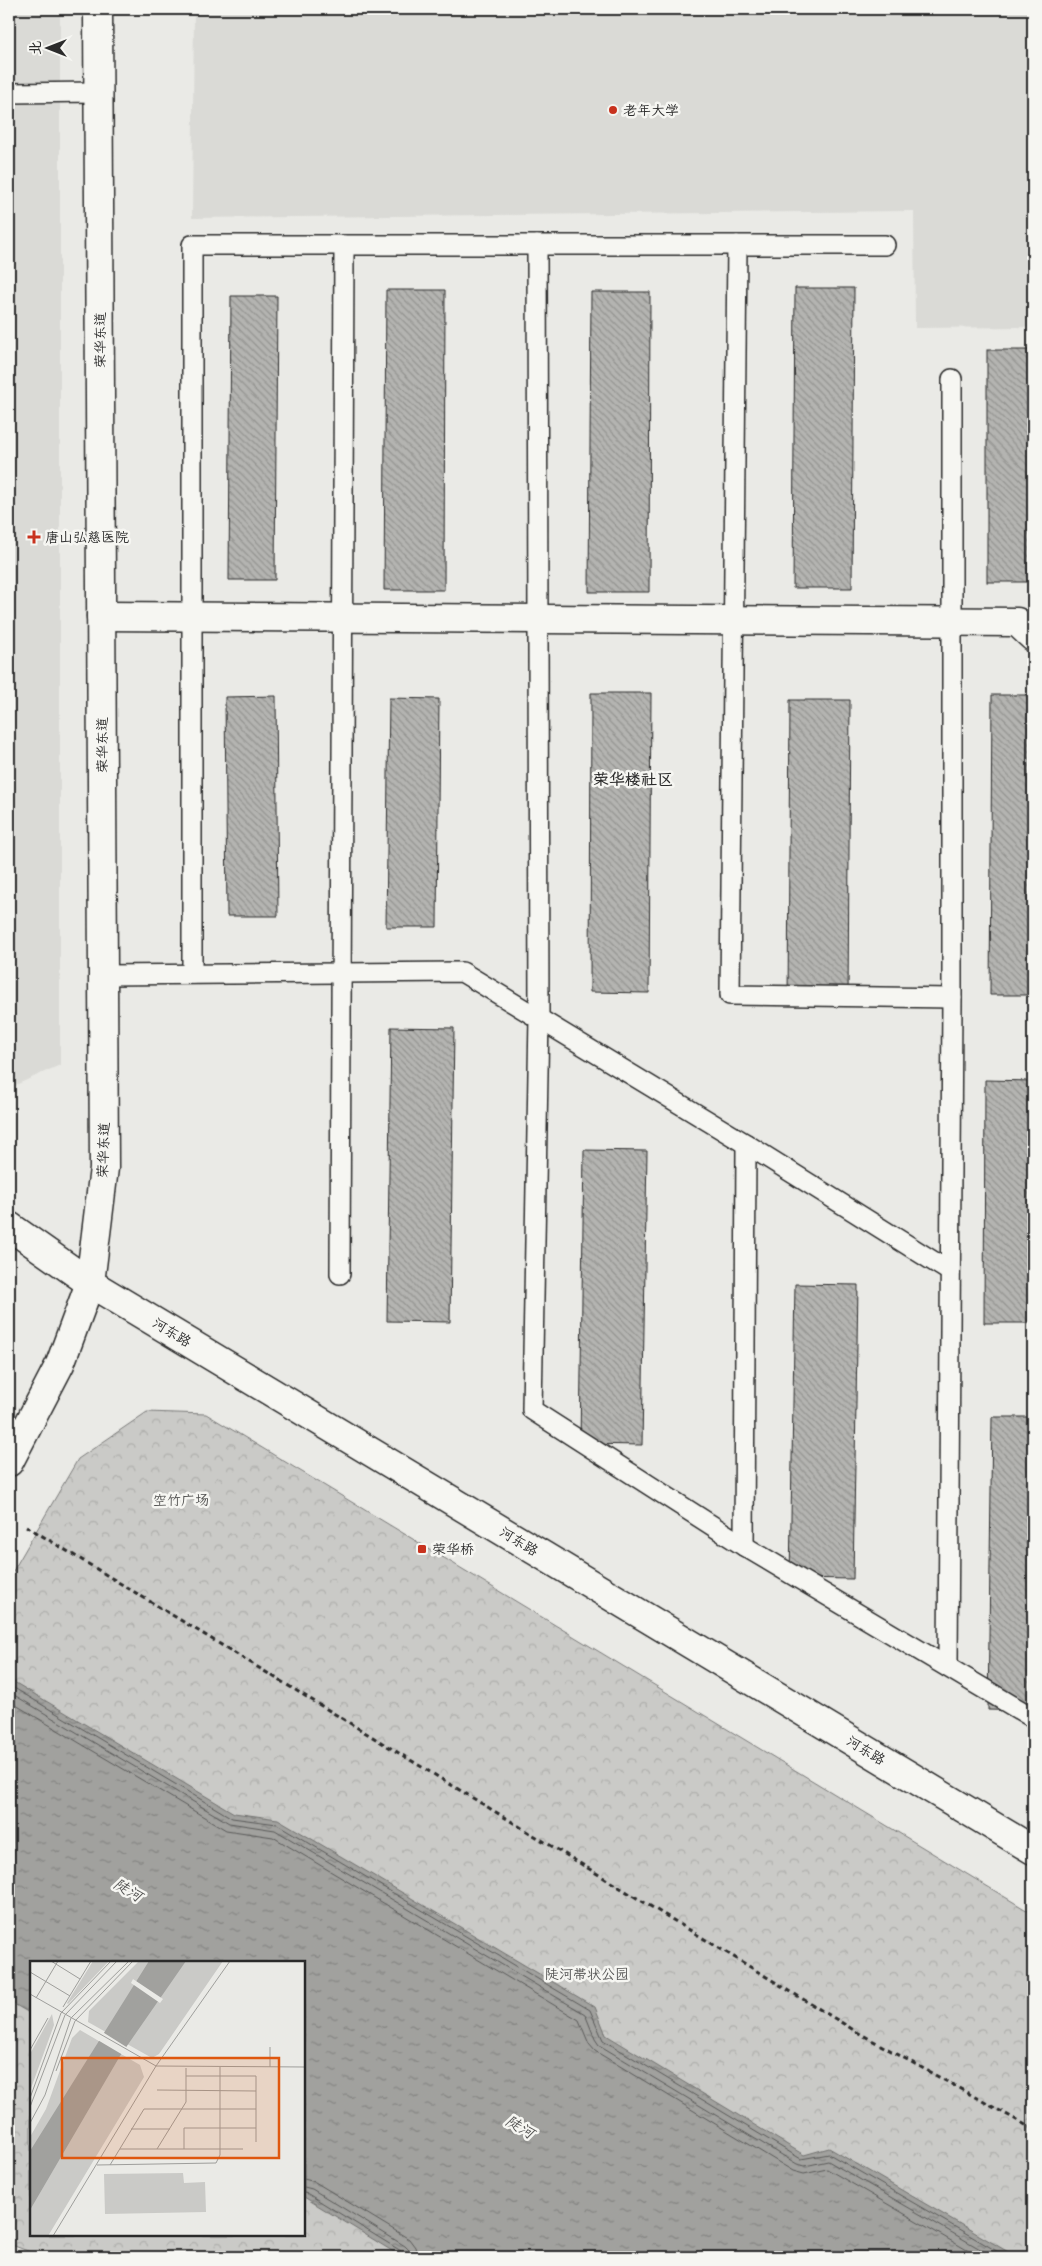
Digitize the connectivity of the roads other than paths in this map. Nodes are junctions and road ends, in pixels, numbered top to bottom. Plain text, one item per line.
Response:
1 (98, 9) edge
2 (98, 92) junction
3 (9, 93) edge
4 (344, 245) junction
5 (537, 245) junction
6 (737, 245) junction
7 (885, 245) dead end
8 (952, 379) dead end
9 (101, 616) junction
10 (192, 616) junction
11 (342, 617) junction
12 (538, 619) junction
13 (734, 620) junction
14 (952, 622) junction
15 (1033, 637) edge
16 (341, 973) junction
17 (192, 974) junction
18 (104, 975) junction
19 (952, 998) junction
20 (539, 1017) junction
21 (746, 1144) junction
22 (9, 1226) edge
23 (949, 1272) junction
24 (340, 1274) dead end
25 (90, 1283) junction
26 (9, 1462) edge
27 (744, 1546) junction
28 (948, 1667) junction
29 (1033, 1718) edge
30 (1033, 1850) edge

1 - 2 street, 荣华东道
2 - 3 lane
2 - 9 street, 荣华东道
4 - 5 lane
4 - 10 lane
4 - 11 lane
5 - 6 lane
5 - 12 lane
6 - 7 lane
6 - 13 lane
8 - 14 lane
9 - 10 street
9 - 18 street, 荣华东道
10 - 11 street
10 - 17 lane
11 - 12 street
11 - 16 lane
12 - 13 street
12 - 20 lane
13 - 14 street
13 - 19 lane
14 - 15 street
14 - 19 lane
16 - 17 lane
16 - 20 lane
16 - 24 lane
17 - 18 lane
18 - 25 street, 荣华东道
19 - 23 lane
20 - 21 lane
20 - 27 lane
21 - 23 lane
21 - 27 lane
22 - 25 street, 河东路
23 - 28 lane
25 - 26 street, 荣华东道
25 - 30 street, 河东路
27 - 28 lane
28 - 29 lane

